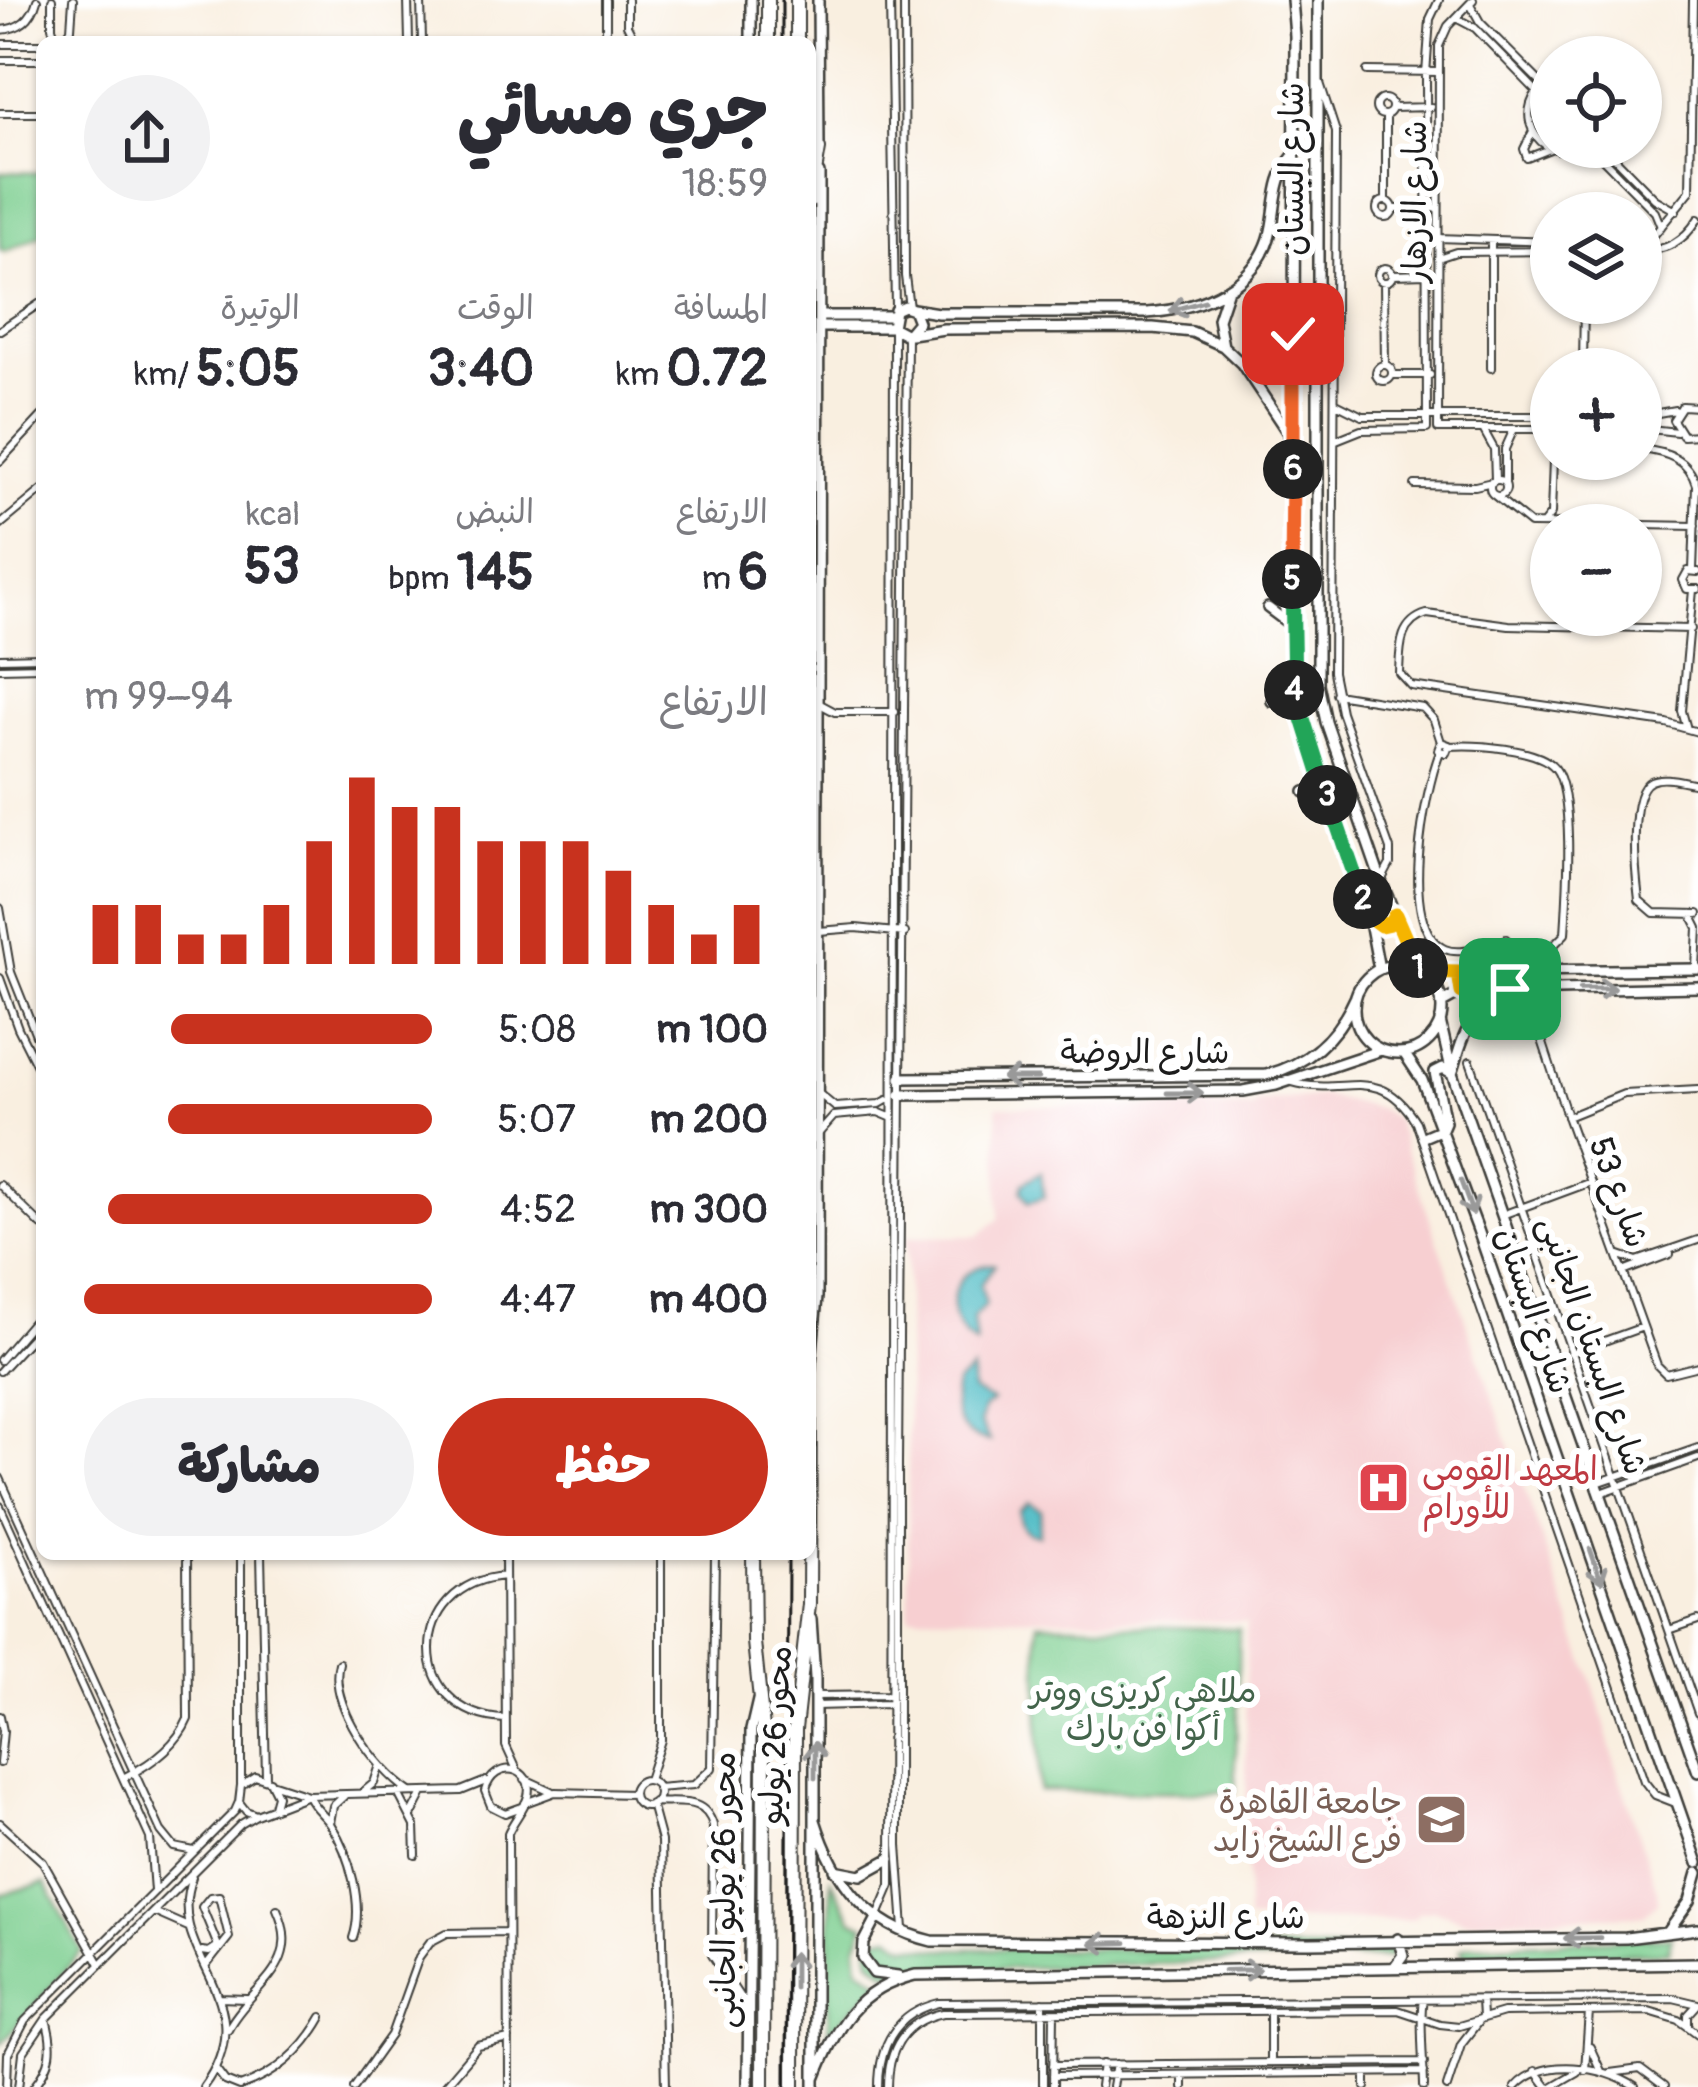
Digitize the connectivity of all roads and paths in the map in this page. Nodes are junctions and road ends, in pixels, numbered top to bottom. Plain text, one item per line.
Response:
1 (37, 0) edge
2 (52, 0) edge
3 (74, 0) edge
4 (408, 0) edge
5 (421, 0) edge
6 (606, 0) edge
7 (627, 0) edge
8 (751, 0) edge
9 (768, 0) edge
10 (797, 0) edge
11 (890, 0) edge
12 (904, 0) edge
13 (1292, 0) edge
14 (1318, 0) edge
15 (1439, 0) edge
16 (1693, 0) edge
17 (818, 1) edge
18 (1472, 2) edge
19 (1456, 18) junction
20 (891, 20) junction
21 (904, 20) junction
22 (0, 30) edge
23 (57, 36) edge
24 (65, 36) edge
25 (409, 36) edge
26 (422, 36) edge
27 (603, 36) edge
28 (632, 36) edge
29 (749, 36) edge
30 (768, 36) edge
31 (797, 36) edge
32 (1695, 42) edge
33 (0, 44) edge
34 (36, 44) edge
35 (0, 60) edge
36 (36, 60) edge
37 (1366, 71) dead end
38 (1530, 71) edge
39 (1438, 72) junction
40 (1530, 73) edge
41 (1426, 74) junction
42 (1318, 78) junction
43 (1438, 106) junction
44 (1428, 107) junction
45 (1393, 108) junction
46 (0, 112) edge
47 (36, 113) edge
48 (1386, 116) junction
49 (1695, 134) edge
50 (904, 140) junction
51 (892, 141) junction
52 (819, 149) junction
53 (1294, 154) junction
54 (816, 166) edge
55 (1609, 168) edge
56 (1625, 168) edge
57 (1634, 192) edge
58 (1386, 201) junction
59 (1427, 208) junction
60 (1438, 208) junction
61 (1393, 209) junction
62 (1676, 211) junction
63 (1698, 219) edge
64 (1294, 225) junction
65 (1662, 225) edge
66 (1318, 226) junction
67 (1438, 238) junction
68 (1491, 247) junction
69 (1530, 247) edge
70 (1662, 248) edge
71 (1438, 258) junction
72 (1427, 274) junction
73 (1228, 290) junction
74 (36, 306) edge
75 (911, 308) junction
76 (938, 313) junction
77 (1026, 313) junction
78 (1084, 313) junction
79 (819, 321) junction
80 (893, 321) junction
81 (1335, 322) junction
82 (1317, 323) junction
83 (939, 329) junction
84 (0, 330) edge
85 (1026, 330) junction
86 (1084, 330) junction
87 (909, 334) junction
88 (1223, 346) junction
89 (1385, 365) junction
90 (1491, 368) dead end
91 (1392, 375) junction
92 (1427, 375) junction
93 (1438, 375) junction
94 (1335, 402) junction
95 (1695, 404) edge
96 (1678, 409) junction
97 (1662, 412) edge
98 (1427, 416) junction
99 (1438, 416) junction
100 (1530, 416) edge
101 (36, 422) edge
102 (1427, 429) junction
103 (1438, 429) junction
104 (1484, 429) junction
105 (1514, 429) junction
106 (1530, 429) edge
107 (1662, 430) edge
108 (1677, 432) junction
109 (1694, 436) edge
110 (1336, 440) junction
111 (1293, 441) junction
112 (1698, 444) edge
113 (1662, 455) edge
114 (0, 461) edge
115 (893, 465) junction
116 (904, 465) junction
117 (1494, 481) junction
118 (1415, 484) dead end
119 (1475, 486) junction
120 (1505, 487) junction
121 (36, 495) edge
122 (1493, 495) junction
123 (1317, 502) junction
124 (1333, 502) junction
125 (1508, 507) junction
126 (1530, 522) edge
127 (0, 525) edge
128 (1662, 525) edge
129 (1695, 526) junction
130 (1695, 571) edge
131 (895, 577) junction
132 (906, 578) junction
133 (1695, 590) edge
134 (895, 592) junction
135 (906, 593) junction
136 (1268, 608) dead end
137 (1292, 626) junction
138 (1691, 629) junction
139 (36, 657) edge
140 (0, 658) edge
141 (36, 667) edge
142 (0, 668) edge
143 (1336, 694) junction
144 (895, 696) junction
145 (906, 696) junction
146 (1294, 696) junction
147 (817, 701) junction
148 (1272, 701) dead end
149 (1682, 711) junction
150 (895, 712) junction
151 (905, 712) junction
152 (1666, 723) junction
153 (1688, 731) junction
154 (1698, 732) edge
155 (1444, 747) junction
156 (1698, 784) edge
157 (1325, 789) junction
158 (1305, 792) dead end
159 (895, 814) junction
160 (906, 814) junction
161 (895, 839) junction
162 (905, 839) junction
163 (1382, 880) junction
164 (0, 908) edge
165 (1694, 914) edge
166 (1395, 915) junction
167 (1369, 916) junction
168 (817, 931) junction
169 (895, 932) junction
170 (905, 933) junction
171 (1506, 946) junction
172 (1506, 959) junction
173 (1379, 969) junction
174 (1697, 969) edge
175 (1420, 971) junction
176 (1549, 971) junction
177 (1459, 973) junction
178 (0, 978) edge
179 (1698, 988) edge
180 (1529, 989) junction
181 (1462, 992) junction
182 (1354, 998) junction
183 (1442, 1003) junction
184 (1440, 1021) junction
185 (36, 1036) edge
186 (1381, 1050) junction
187 (1404, 1053) junction
188 (36, 1061) edge
189 (1470, 1061) dead end
190 (1452, 1073) junction
191 (900, 1080) junction
192 (1289, 1081) junction
193 (816, 1090) junction
194 (1698, 1090) edge
195 (900, 1096) junction
196 (1567, 1117) junction
197 (890, 1118) junction
198 (1442, 1129) junction
199 (817, 1136) junction
200 (1423, 1137) junction
201 (1591, 1183) junction
202 (0, 1185) edge
203 (1521, 1208) junction
204 (1502, 1215) junction
205 (36, 1220) edge
206 (889, 1241) junction
207 (900, 1241) junction
208 (1698, 1242) edge
209 (1616, 1252) junction
210 (1623, 1272) junction
211 (816, 1308) edge
212 (36, 1318) edge
213 (1643, 1327) junction
214 (36, 1333) edge
215 (1571, 1353) junction
216 (0, 1360) edge
217 (1698, 1366) edge
218 (0, 1372) edge
219 (1698, 1448) edge
220 (1698, 1458) edge
221 (894, 1463) junction
222 (1616, 1477) junction
223 (0, 1478) edge
224 (1619, 1486) junction
225 (1599, 1488) junction
226 (0, 1506) edge
227 (36, 1556) edge
228 (38, 1560) edge
229 (187, 1560) edge
230 (241, 1560) edge
231 (261, 1560) edge
232 (505, 1560) edge
233 (661, 1560) edge
234 (715, 1560) edge
235 (753, 1560) edge
236 (810, 1560) edge
237 (505, 1576) junction
238 (241, 1582) junction
239 (262, 1582) junction
240 (262, 1596) junction
241 (241, 1598) junction
242 (809, 1604) junction
243 (1698, 1620) edge
244 (1669, 1630) junction
245 (339, 1663) dead end
246 (760, 1695) junction
247 (889, 1700) junction
248 (899, 1700) junction
249 (815, 1701) junction
250 (1698, 1713) edge
251 (0, 1715) edge
252 (506, 1719) junction
253 (506, 1746) junction
254 (0, 1763) edge
255 (380, 1766) junction
256 (135, 1772) junction
257 (1698, 1772) edge
258 (492, 1775) junction
259 (522, 1776) junction
260 (125, 1777) junction
261 (266, 1778) junction
262 (648, 1780) junction
263 (274, 1784) junction
264 (241, 1785) junction
265 (657, 1788) junction
266 (461, 1791) junction
267 (555, 1792) junction
268 (894, 1792) junction
269 (398, 1793) junction
270 (412, 1793) junction
271 (423, 1793) junction
272 (347, 1794) junction
273 (360, 1794) junction
274 (633, 1794) junction
275 (308, 1795) junction
276 (239, 1802) junction
277 (653, 1803) junction
278 (1680, 1804) junction
279 (523, 1805) junction
280 (274, 1806) junction
281 (491, 1806) junction
282 (256, 1815) junction
283 (411, 1816) junction
284 (815, 1820) junction
285 (330, 1822) junction
286 (0, 1823) edge
287 (508, 1833) junction
288 (194, 1851) junction
289 (416, 1855) dead end
290 (890, 1859) junction
291 (1698, 1863) edge
292 (834, 1869) junction
293 (194, 1872) junction
294 (1698, 1874) edge
295 (154, 1891) junction
296 (277, 1909) dead end
297 (154, 1912) junction
298 (878, 1918) junction
299 (1698, 1929) edge
300 (191, 1930) junction
301 (508, 1932) junction
302 (1668, 1932) junction
303 (904, 1933) junction
304 (353, 1938) dead end
305 (1398, 1939) junction
306 (1457, 1940) junction
307 (220, 1947) junction
308 (200, 1951) junction
309 (93, 1952) junction
310 (100, 1964) junction
311 (1697, 1964) edge
312 (206, 1966) junction
313 (1395, 1966) junction
314 (1460, 1966) junction
315 (915, 1975) junction
316 (219, 1998) junction
317 (250, 1999) junction
318 (1424, 2001) junction
319 (1481, 2001) junction
320 (1042, 2002) junction
321 (1054, 2002) junction
322 (1698, 2003) edge
323 (1270, 2011) junction
324 (748, 2012) junction
325 (1054, 2012) junction
326 (1589, 2012) junction
327 (1043, 2013) junction
328 (322, 2017) dead end
329 (1422, 2017) junction
330 (46, 2019) junction
331 (1478, 2022) junction
332 (1688, 2026) junction
333 (227, 2030) junction
334 (1698, 2034) edge
335 (509, 2039) junction
336 (1590, 2047) junction
337 (885, 2061) junction
338 (1270, 2062) junction
339 (1424, 2062) junction
340 (1102, 2064) junction
341 (1116, 2064) junction
342 (1053, 2065) junction
343 (216, 2069) junction
344 (1640, 2069) junction
345 (1583, 2070) junction
346 (1535, 2071) junction
347 (1366, 2072) junction
348 (1376, 2072) junction
349 (1424, 2072) junction
350 (1606, 2072) junction
351 (1114, 2075) junction
352 (1182, 2075) junction
353 (1053, 2076) junction
354 (1101, 2076) junction
355 (815, 2083) edge
356 (1633, 2085) edge
357 (7, 2087) edge
358 (19, 2087) edge
359 (34, 2087) edge
360 (202, 2087) edge
361 (240, 2087) edge
362 (354, 2087) edge
363 (443, 2087) edge
364 (509, 2087) edge
365 (666, 2087) edge
366 (748, 2087) edge
367 (764, 2087) edge
368 (794, 2087) edge
369 (879, 2087) edge
370 (888, 2087) edge
371 (1043, 2087) edge
372 (1053, 2087) edge
373 (1100, 2087) edge
374 (1112, 2087) edge
375 (1182, 2087) edge
376 (1366, 2087) edge
377 (1376, 2087) edge
378 (1424, 2087) edge
379 (1447, 2087) edge
380 (1515, 2087) edge
381 (1549, 2087) edge
382 (1664, 2087) edge

1 - 22 street
2 - 23 street
3 - 24 street
4 - 25 street
5 - 26 street
6 - 27 street
7 - 28 street
8 - 29 street
9 - 30 highway
10 - 31 highway
11 - 20 street
12 - 21 street
13 - 53 street, شارع البستان
14 - 42 street, شارع البستان
15 - 41 street, شارع الازهار
16 - 32 street
17 - 52 street
18 - 19 street, شارع الازهار
18 - 38 street
19 - 39 street, شارع الازهار
19 - 40 street
20 - 21 street
20 - 51 street
21 - 50 street
32 - 49 street
33 - 34 street
35 - 36 street
37 - 41 street
39 - 41 street
39 - 43 street, شارع الازهار
41 - 44 street, شارع الازهار
42 - 66 street, شارع البستان
42 - 81 street
43 - 44 street
43 - 60 street, شارع الازهار
44 - 45 street
44 - 59 street, شارع الازهار
45 - 48 street
45 - 48 street
46 - 47 street
48 - 58 street
49 - 62 street
50 - 51 street
50 - 75 street
51 - 80 street
52 - 54 highway
52 - 79 street
53 - 64 street, شارع البستان
53 - 73 street
55 - 57 street
56 - 62 street
58 - 61 street
58 - 61 street
59 - 60 street
59 - 61 street
59 - 72 street, شارع الازهار
60 - 67 street, شارع الازهار
62 - 65 street
63 - 70 street
64 - 66 street
64 - 111 street, شارع البستان
66 - 82 street, شارع البستان
67 - 68 street
67 - 71 street, شارع الازهار
68 - 69 street
68 - 71 street
68 - 90 street
71 - 93 street, شارع الازهار
72 - 89 street
72 - 92 street, شارع الازهار
73 -> 78 street
73 - 88 street
74 - 84 street
75 - 76 street
75 - 80 street
75 - 87 street
76 - 77 street
76 - 83 street
77 - 78 street
77 - 85 street
78 - 86 street
79 - 80 street
79 - 147 street
80 - 87 street
80 - 115 street
81 - 82 street
81 - 94 street
82 - 123 street, شارع البستان
83 - 85 street
83 - 87 street
85 - 86 street
86 - 88 street
87 - 116 street
88 - 111 street
89 - 91 street
89 - 91 street
91 - 92 street
92 - 93 street
92 - 98 street, شارع الازهار
93 - 99 street, شارع الازهار
94 - 98 street
94 - 110 street
95 - 96 street
96 - 97 street
96 - 108 street
98 - 99 street
98 - 102 street, شارع الازهار
99 - 100 street
99 - 103 street, شارع الازهار
101 - 114 street
102 - 103 street
102 - 110 street
103 - 104 street
104 - 105 street
104 - 117 street
105 - 106 street
105 - 120 street
107 - 108 street
108 - 109 street
109 - 112 street
110 - 124 street
111 - 137 street, شارع البستان
113 - 129 street
115 - 116 street
115 - 131 street
116 - 132 street
117 - 119 street
117 - 120 street
117 - 122 street
118 - 119 street
119 - 122 street
120 - 122 street
120 - 125 street
121 - 127 street
122 - 125 street
123 - 124 street
123 - 163 street, شارع البستان
124 - 143 street
125 - 126 street
128 - 129 street
129 - 130 street
130 - 133 street
131 - 132 street
131 - 134 street
132 - 135 street
133 - 138 street
134 - 135 street
134 - 144 street
135 - 145 street
136 - 137 street
137 - 146 street, شارع البستان
138 - 149 street
138 - 152 street
139 - 140 street
141 - 142 street
143 - 155 street
143 - 163 street
144 - 145 street
144 - 150 street
145 - 151 street
146 - 148 street
146 - 157 street, شارع البستان
147 - 150 street
147 - 168 street
149 - 152 street
149 - 153 street
150 - 151 street
150 - 159 street
151 - 160 street
152 - 153 street
153 - 154 street
155 - 171 street
155 - 171 street
156 - 165 street
157 - 158 street
157 - 167 street, شارع البستان
159 - 160 street
159 - 161 street
160 - 162 street
161 - 162 street
161 - 169 street
162 - 170 street
163 - 166 street, شارع البستان
164 - 185 street
165 - 174 street
166 - 167 street
166 - 175 street, شارع البستان
167 - 173 street, شارع البستان
168 - 169 street
168 - 193 street
169 - 170 street
169 - 191 street
170 - 191 street
171 - 172 street
172 - 176 street
172 - 177 street
173 - 175 street
173 - 182 street
174 - 176 street
175 - 177 street
175 - 183 street
176 - 177 street
177 - 181 street
178 - 188 street
180 -> 179 street
180 - 181 street
180 - 190 street
180 - 196 street, شارع 53
181 - 183 street
182 - 186 street
182 -> 191 street, شارع الروضة
183 - 184 street
184 - 187 street
184 - 190 street, شارع البستان
186 - 187 street
186 - 192 street, شارع الروضة
187 - 198 street, شارع البستان
189 - 203 street, شارع البستان الجانبى
190 - 198 street
190 - 204 street, شارع البستان
191 - 195 street
191 - 195 street
195 -> 192 street, شارع الروضة
192 - 200 street
193 - 195 street
193 - 199 street
194 - 196 street
195 - 197 street
195 - 207 street
196 - 201 street, شارع 53
197 - 199 street
197 - 206 street
198 - 200 street
198 -> 278 street, شارع البستان
199 - 211 street
200 - 278 street
201 - 203 street
201 - 209 street, شارع 53
202 - 205 street
203 - 204 street
203 - 215 street, شارع البستان الجانبى
204 - 225 street, شارع البستان
206 - 207 street
206 - 221 street
207 - 221 street
208 - 209 street
208 - 210 street
209 - 210 street, شارع 53
210 - 213 street, شارع 53
212 - 216 street
213 - 215 street
213 - 217 street, شارع 53
214 - 218 street
215 - 222 street, شارع البستان الجانبى
219 - 222 street
220 - 224 street
221 - 247 street
221 - 248 street
222 - 224 street, شارع البستان الجانبى
222 - 225 street
223 - 227 street
224 - 225 street
224 - 244 street, شارع البستان الجانبى
225 - 257 street, شارع البستان
226 - 260 street
228 - 256 street
229 - 256 street
230 - 238 street
231 - 239 street
232 - 237 street
233 - 262 street
234 - 265 street
235 - 246 highway, محور 26 يوليو
236 - 242 highway, محور 26 يوليو
237 - 252 street
237 - 252 street
238 - 239 street
238 - 241 street
239 - 240 street
240 - 241 street
240 - 261 street
241 - 264 street
242 - 249 street
368 -> 242 highway, محور 26 يوليو
243 - 244 street
244 - 250 street, شارع البستان الجانبى
245 - 255 street
246 - 324 street, محور 26 يوليو الجانبى
246 - 367 highway, محور 26 يوليو
247 - 248 street
247 - 249 street
247 - 268 street
248 - 268 street
284 -> 249 street
251 - 254 street
252 - 253 street
253 - 258 street
253 - 259 street
255 - 270 street
255 - 273 street
256 - 260 street
256 - 288 street
258 - 259 street
258 - 266 street
258 - 281 street
259 - 267 street
259 - 279 street
260 - 295 street
261 - 263 street
261 - 264 street
262 - 265 street
262 - 274 street
263 - 275 street
263 - 280 street
264 - 276 street
265 - 277 street
266 - 271 street
266 - 281 street
267 - 274 street
267 - 279 street
268 - 290 street
268 - 303 street
269 - 270 street
269 - 273 street
269 - 283 street
270 - 271 street
271 - 283 street
272 - 273 street
272 - 275 street
272 - 285 street
274 - 277 street
275 - 280 street
275 - 285 street
276 - 282 street
276 - 288 street
277 - 324 street
277 - 365 street
278 - 291 street, شارع البستان
279 - 281 street
279 - 287 street
280 - 282 street
281 - 287 street
282 - 293 street
283 - 289 street
284 - 292 street, شارع النزهة
284 - 355 street
285 - 304 street
286 - 309 street
287 - 301 street
288 - 295 street
290 - 292 street
290 - 298 street
292 - 298 street, شارع النزهة
293 - 297 street
293 - 300 street
294 - 302 street
295 - 309 street
296 - 317 street
297 - 300 street
297 - 310 street
298 - 303 street, شارع النزهة
298 - 315 street
299 - 302 street, شارع النزهة
300 - 308 street
301 - 335 street
301 - 362 street
302 -> 306 street, شارع النزهة
305 -> 303 street, شارع النزهة
305 - 306 street, شارع النزهة
305 - 313 street
306 - 314 street
307 - 307 street
307 - 308 street
307 - 312 street
308 - 312 street
309 - 310 street
309 - 357 street
310 - 330 street
311 - 314 street, شارع النزهة
312 - 316 street
313 - 314 street, شارع النزهة
315 -> 313 street, شارع النزهة
315 - 355 street, شارع النزهة
316 - 317 street
316 - 333 street
317 - 333 street
318 - 319 street
318 - 321 street
318 - 329 street
319 - 322 street
319 - 331 street
320 - 321 street
320 - 327 street
320 - 337 street
321 - 325 street
322 - 332 street
323 - 325 street
323 - 329 street
323 - 338 street
324 - 366 street, محور 26 يوليو الجانبى
325 - 327 street
325 - 342 street
326 - 331 street
326 - 332 street
326 - 336 street
327 - 337 street
327 - 371 street
328 - 361 street
329 - 331 street
329 - 339 street
330 - 358 street
330 - 359 street
331 - 379 street
332 - 334 street
333 - 343 street
335 - 363 street
335 - 364 street
336 - 345 street
336 - 350 street
337 - 369 street
337 - 370 street
338 - 339 street
338 - 341 street
339 - 349 street
340 - 341 street
340 - 342 street
340 - 354 street
341 - 351 street
342 - 353 street
343 - 360 street
343 - 361 street
344 - 350 street
344 - 356 street
344 - 382 street
345 - 346 street
345 - 350 street
345 - 381 street
346 - 380 street
346 - 381 street
347 - 348 street
347 - 352 street
347 - 376 street
348 - 349 street
348 - 377 street
349 - 378 street
350 - 356 street
351 - 352 street
351 - 354 street
351 - 374 street
352 - 375 street
353 - 354 street
353 - 372 street
354 - 373 street

